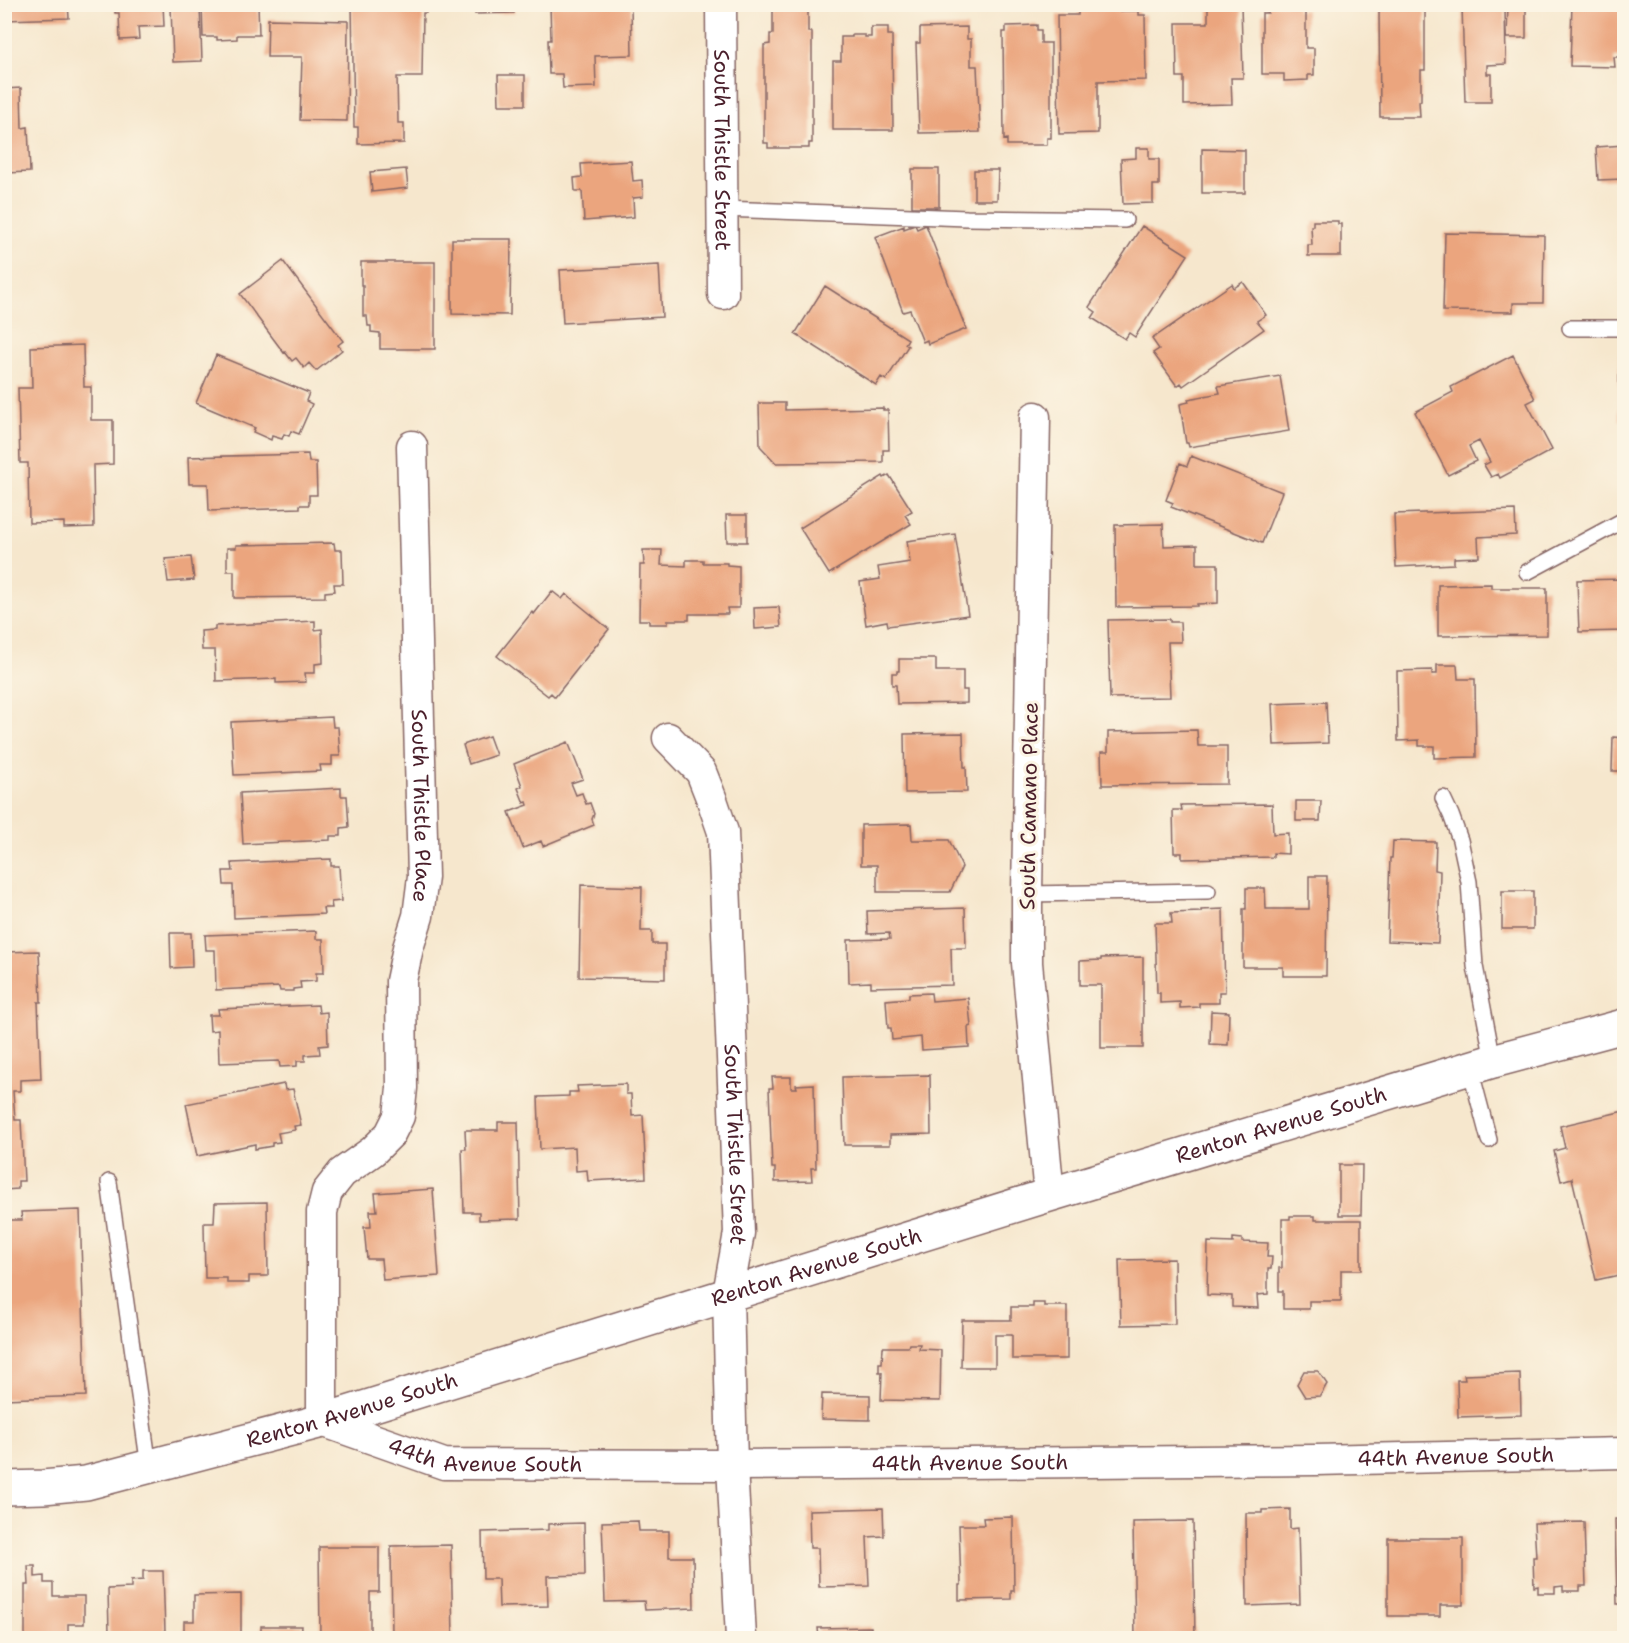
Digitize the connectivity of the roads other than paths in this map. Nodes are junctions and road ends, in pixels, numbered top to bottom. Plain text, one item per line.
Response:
1 (720, 4) edge
2 (722, 209) junction
3 (1125, 220) dead end
4 (723, 294) dead end
5 (1570, 328) dead end
6 (1624, 328) edge
7 (1035, 417) dead end
8 (412, 446) dead end
9 (1624, 521) edge
10 (1527, 572) dead end
11 (668, 738) dead end
12 (1443, 798) dead end
13 (1208, 891) dead end
14 (1027, 894) junction
15 (1624, 1026) edge
16 (1482, 1064) junction
17 (1490, 1140) dead end
18 (109, 1182) dead end
19 (1049, 1195) junction
20 (728, 1294) junction
21 (322, 1421) junction
22 (1624, 1453) edge
23 (732, 1465) junction
24 (149, 1467) junction
25 (4, 1488) edge
26 (741, 1638) edge

1 - 2 street, South Thistle Street
2 - 3 lane
2 - 4 street, South Thistle Street
5 - 6 lane
7 - 14 street, South Camano Place
8 - 21 street, South Thistle Place
9 - 10 lane
11 - 20 street, South Thistle Street
12 - 16 lane
13 - 14 lane
14 - 19 street, South Camano Place
15 - 16 main road, Renton Avenue South
16 - 17 lane
16 - 19 main road, Renton Avenue South
18 - 24 lane
19 - 20 main road, Renton Avenue South
20 - 21 main road, Renton Avenue South
20 - 23 street, South Thistle Street
21 - 23 street, 44th Avenue South
21 - 24 main road, Renton Avenue South
22 - 23 street, 44th Avenue South
23 - 26 street, South Thistle Street
24 - 25 main road, Renton Avenue South

